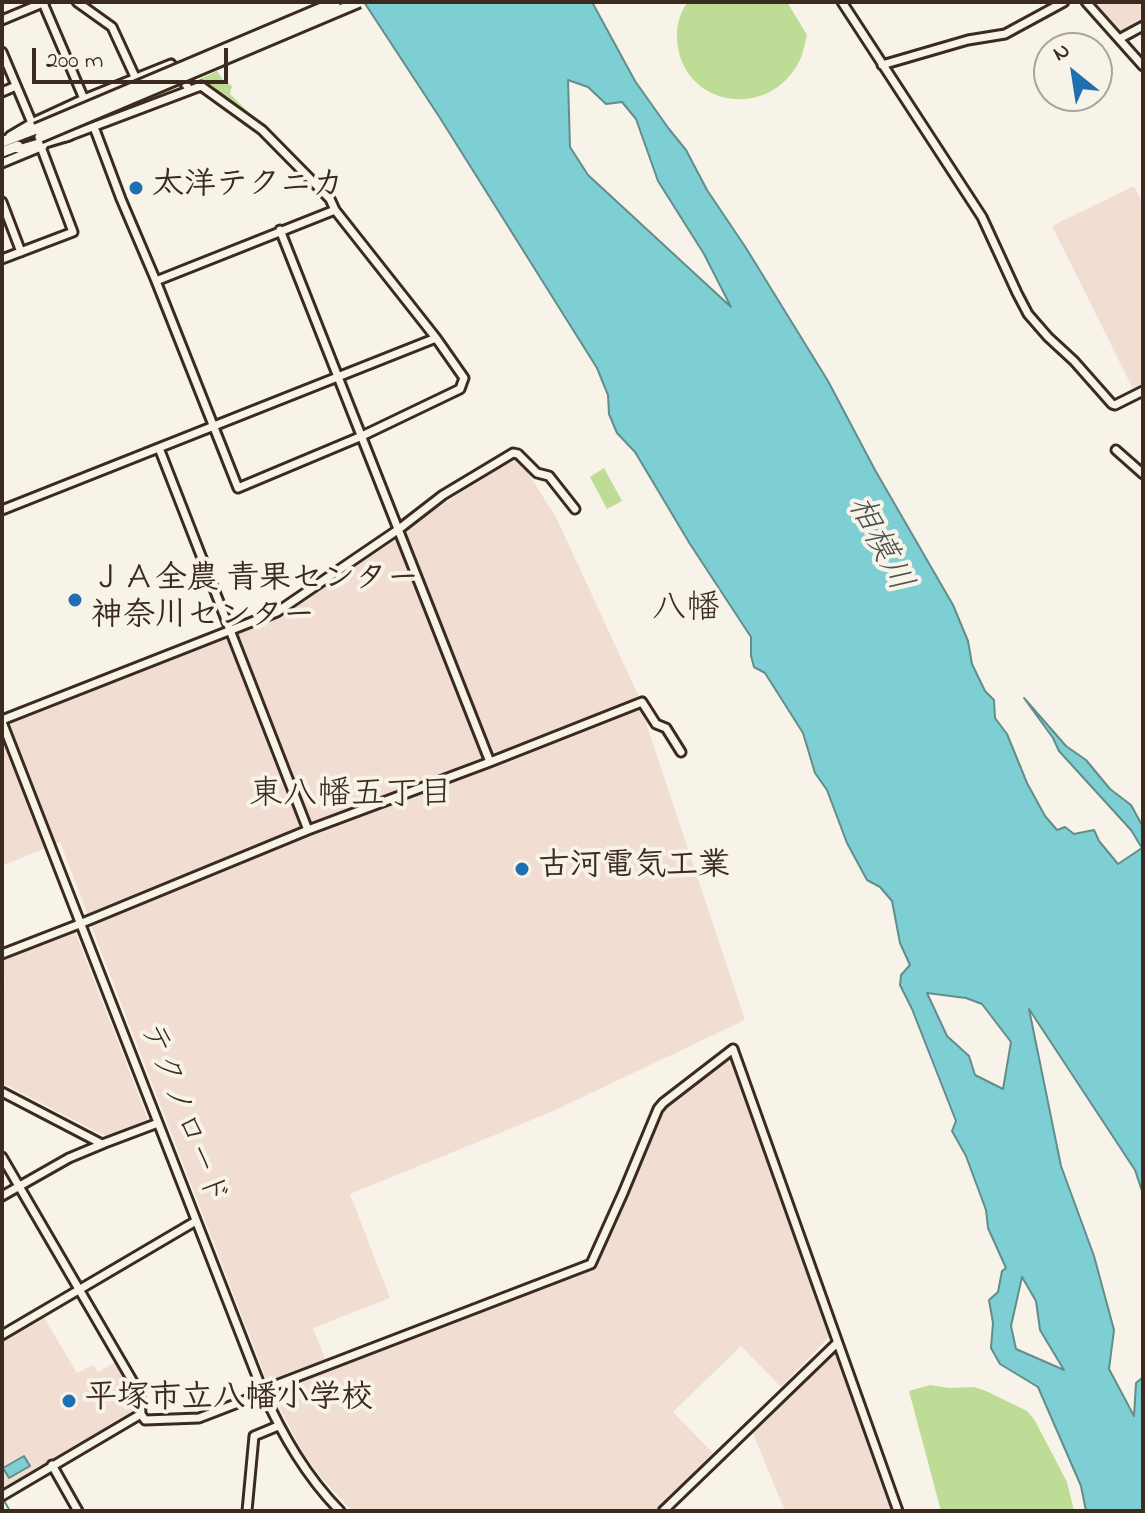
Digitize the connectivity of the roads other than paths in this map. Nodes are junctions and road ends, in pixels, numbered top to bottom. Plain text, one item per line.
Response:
1 (44, 2) edge
2 (77, 2) edge
3 (336, 2) edge
4 (359, 2) edge
5 (842, 2) edge
6 (1064, 2) edge
7 (1086, 2) edge
8 (2, 20) edge
9 (1143, 26) edge
10 (1119, 39) junction
11 (2, 52) edge
12 (882, 65) junction
13 (1143, 66) edge
14 (136, 79) junction
15 (16, 86) junction
16 (189, 89) junction
17 (2, 92) edge
18 (84, 99) junction
19 (94, 127) junction
20 (37, 134) junction
21 (69, 135) junction
22 (2, 142) edge
23 (15, 147) junction
24 (2, 152) edge
25 (2, 163) edge
26 (2, 202) edge
27 (335, 210) junction
28 (280, 230) junction
29 (21, 252) junction
30 (2, 259) edge
31 (156, 281) junction
32 (436, 338) junction
33 (338, 377) junction
34 (1143, 391) edge
35 (214, 426) junction
36 (362, 436) junction
37 (159, 448) junction
38 (1116, 450) dead end
39 (1143, 474) edge
40 (575, 509) dead end
41 (2, 510) edge
42 (399, 529) junction
43 (231, 631) junction
44 (2, 721) edge
45 (681, 752) dead end
46 (490, 762) junction
47 (308, 830) junction
48 (82, 923) junction
49 (2, 954) edge
50 (2, 1092) edge
51 (158, 1123) junction
52 (102, 1144) junction
53 (2, 1157) edge
54 (19, 1186) junction
55 (2, 1196) edge
56 (196, 1221) junction
57 (80, 1289) junction
58 (2, 1335) edge
59 (837, 1343) junction
60 (263, 1392) junction
61 (141, 1414) junction
62 (278, 1426) junction
63 (52, 1465) junction
64 (3, 1493) edge
65 (335, 1509) edge
66 (78, 1511) edge
67 (247, 1511) edge
68 (663, 1511) edge
69 (898, 1511) edge

1 - 8 street
1 - 18 street
2 - 14 street
3 - 20 main road, bridge
4 - 20 main road, bridge
5 - 12 street
6 - 12 street
7 - 10 street
9 - 10 street
10 - 13 street
11 - 15 street
12 - 34 street
14 - 16 street
14 - 18 street
15 - 17 street
15 - 20 street
16 - 19 street
16 - 27 street
18 - 20 street
19 - 21 street
19 - 31 street
20 - 21 street
20 - 22 main road
20 - 23 main road
20 - 25 street
20 - 29 street
21 - 23 main road
23 - 24 main road
26 - 29 street
27 - 28 street
27 - 32 street
28 - 31 street
28 - 33 street
29 - 30 street
31 - 35 street
32 - 33 street
32 - 36 street
33 - 35 street
33 - 36 street
35 - 36 street
35 - 37 street
36 - 42 street
37 - 41 street
37 - 43 street
38 - 39 street
40 - 42 street
42 - 43 street
42 - 46 street
43 - 44 street
43 - 47 street
44 - 48 street, テクノロード
45 - 46 street
46 - 47 street
47 - 48 street
48 - 49 street
48 - 51 street, テクノロード
50 - 52 street
51 - 52 street
51 - 56 street, テクノロード
52 - 54 street
53 - 54 street
54 - 55 street
54 - 57 street
56 - 57 street
56 - 60 street, テクノロード
57 - 58 street
57 - 61 street
59 - 60 street
59 - 68 street
59 - 69 street
60 - 61 street
60 - 62 street, テクノロード
61 - 63 street
62 - 65 street, テクノロード
62 - 67 street
63 - 64 street
63 - 66 street

